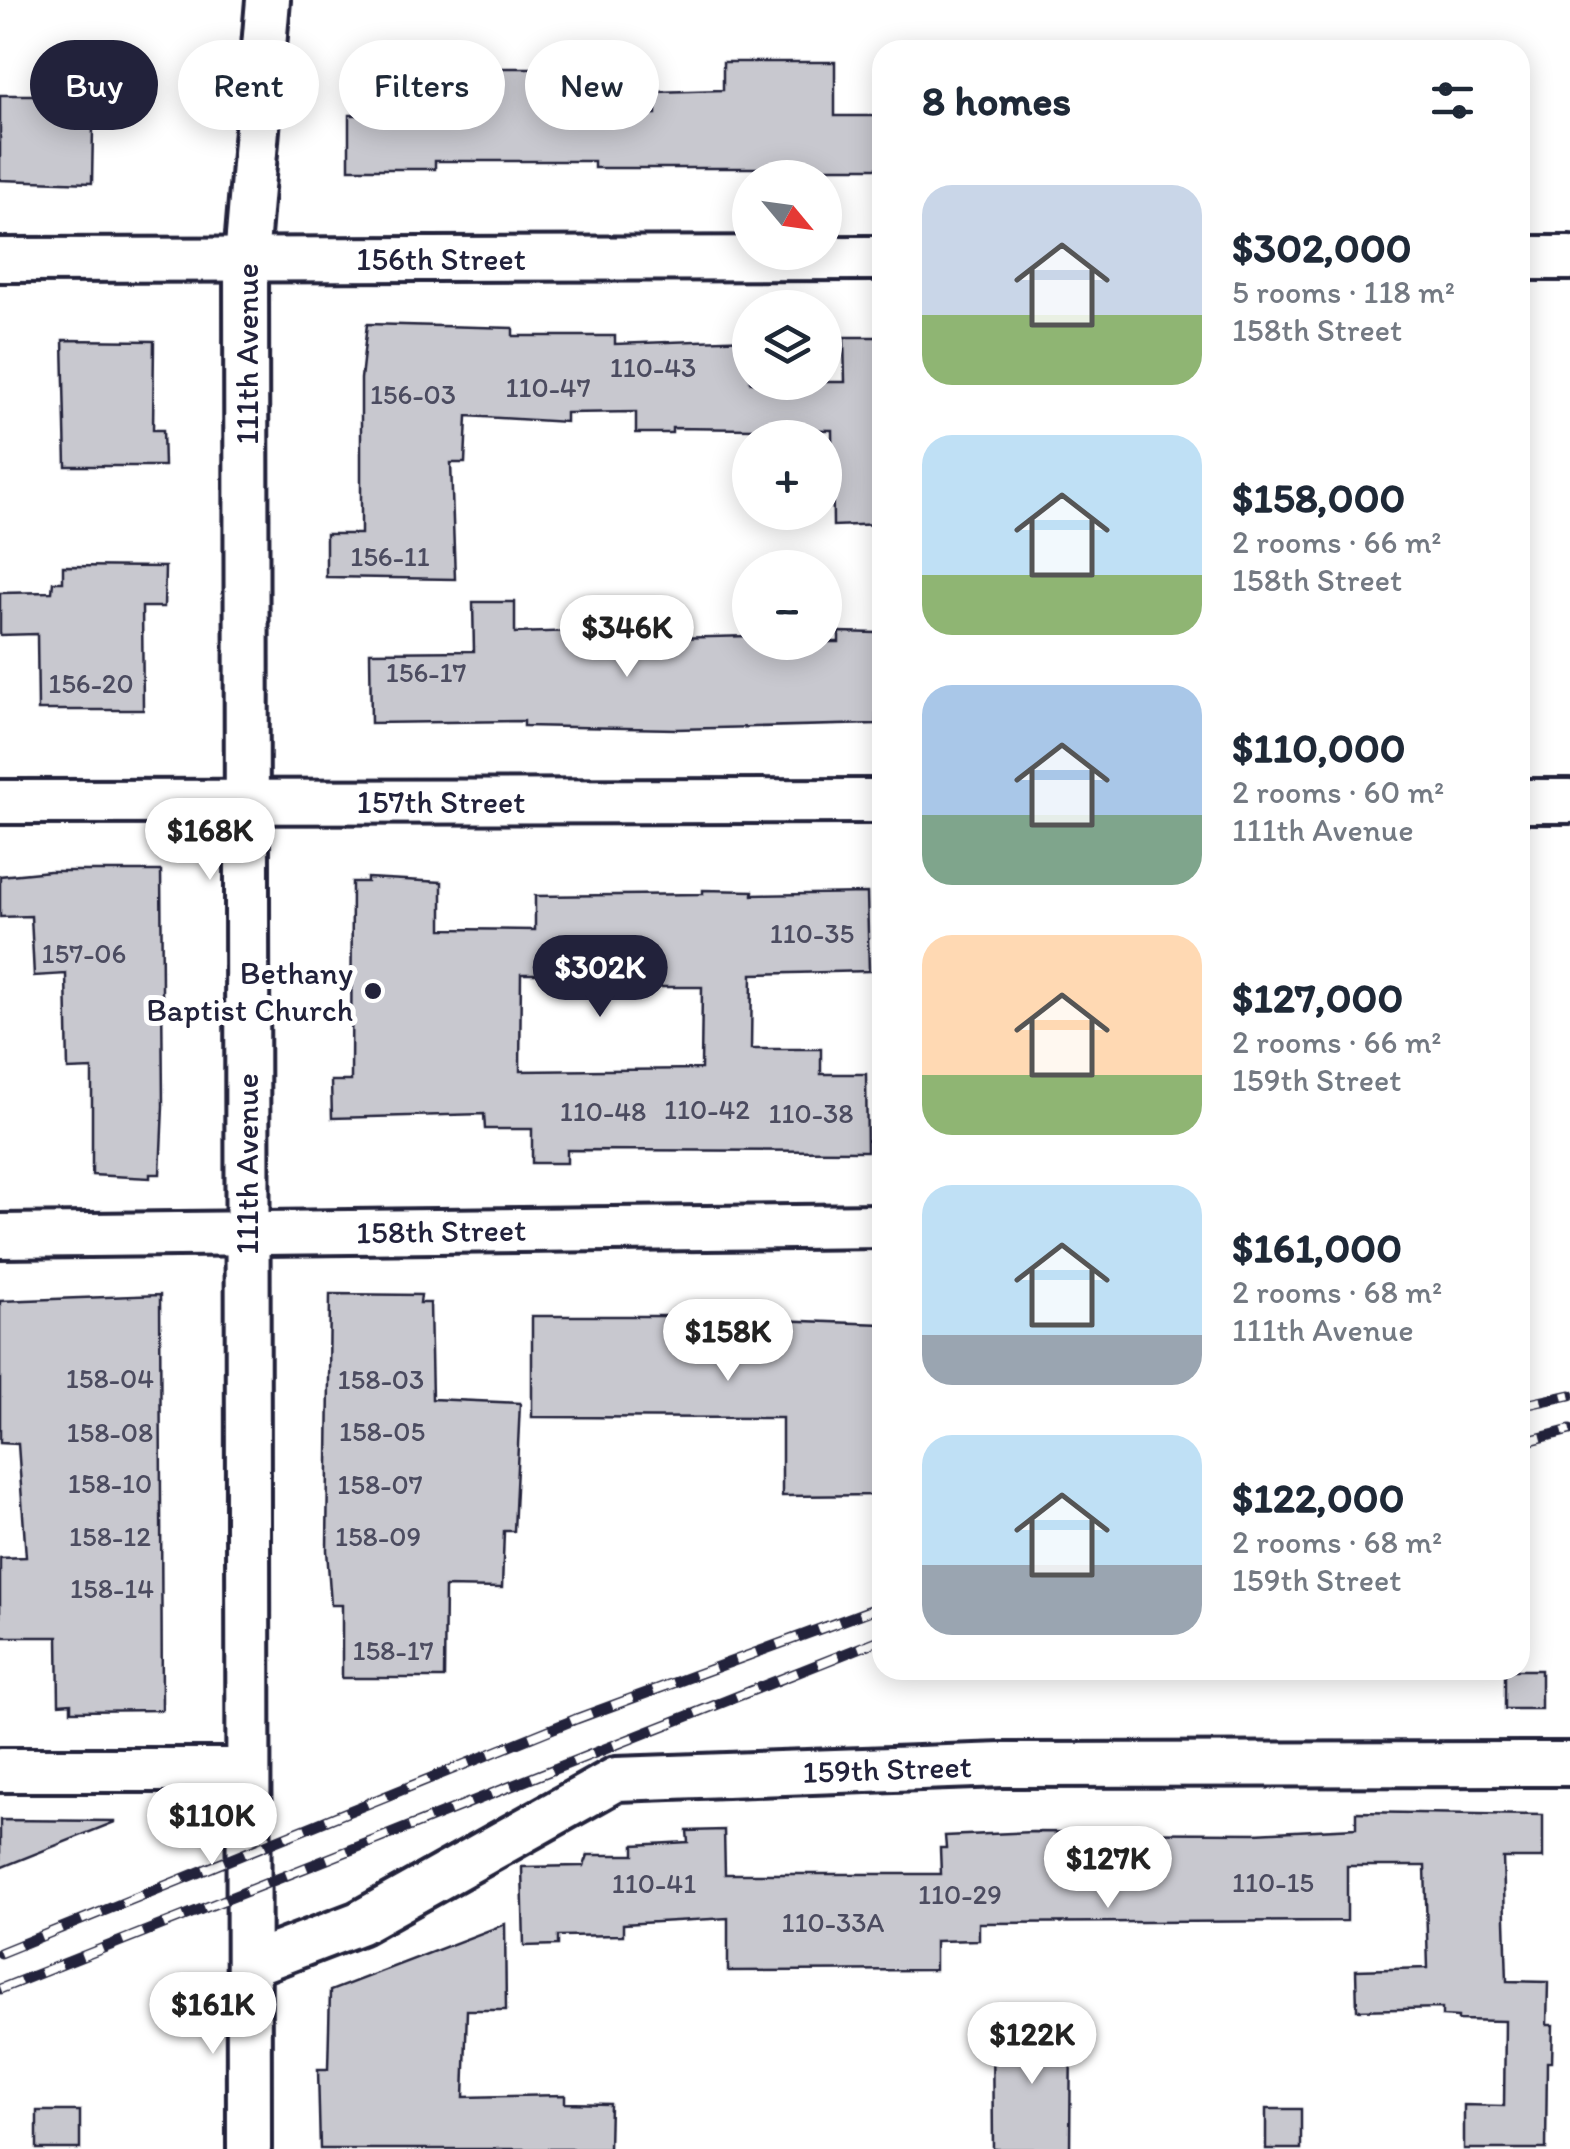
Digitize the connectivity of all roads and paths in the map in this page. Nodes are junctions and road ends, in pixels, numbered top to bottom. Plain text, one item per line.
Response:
1 (268, 0) edge
2 (246, 258) junction
3 (872, 258) edge
4 (1530, 258) edge
5 (1570, 258) edge
6 (0, 260) edge
7 (872, 801) edge
8 (1530, 801) edge
9 (1570, 801) edge
10 (0, 802) edge
11 (247, 802) junction
12 (872, 1226) edge
13 (247, 1233) junction
14 (0, 1236) edge
15 (1570, 1764) edge
16 (0, 1770) edge
17 (247, 1770) junction
18 (249, 1965) junction
19 (249, 2149) edge

1 - 2 street, 111th Avenue
2 - 3 street, 156th Street
2 - 6 street, 156th Street
2 - 11 street, 111th Avenue
4 - 5 street
7 - 11 street, 157th Street
8 - 9 street
10 - 11 street, 157th Street
11 - 13 street, 111th Avenue
12 - 13 street, 158th Street
13 - 14 street, 158th Street
13 - 17 street, 111th Avenue
15 - 18 street, 159th Street
16 - 17 street
17 - 18 street, 111th Avenue
18 - 19 street, 111th Avenue

